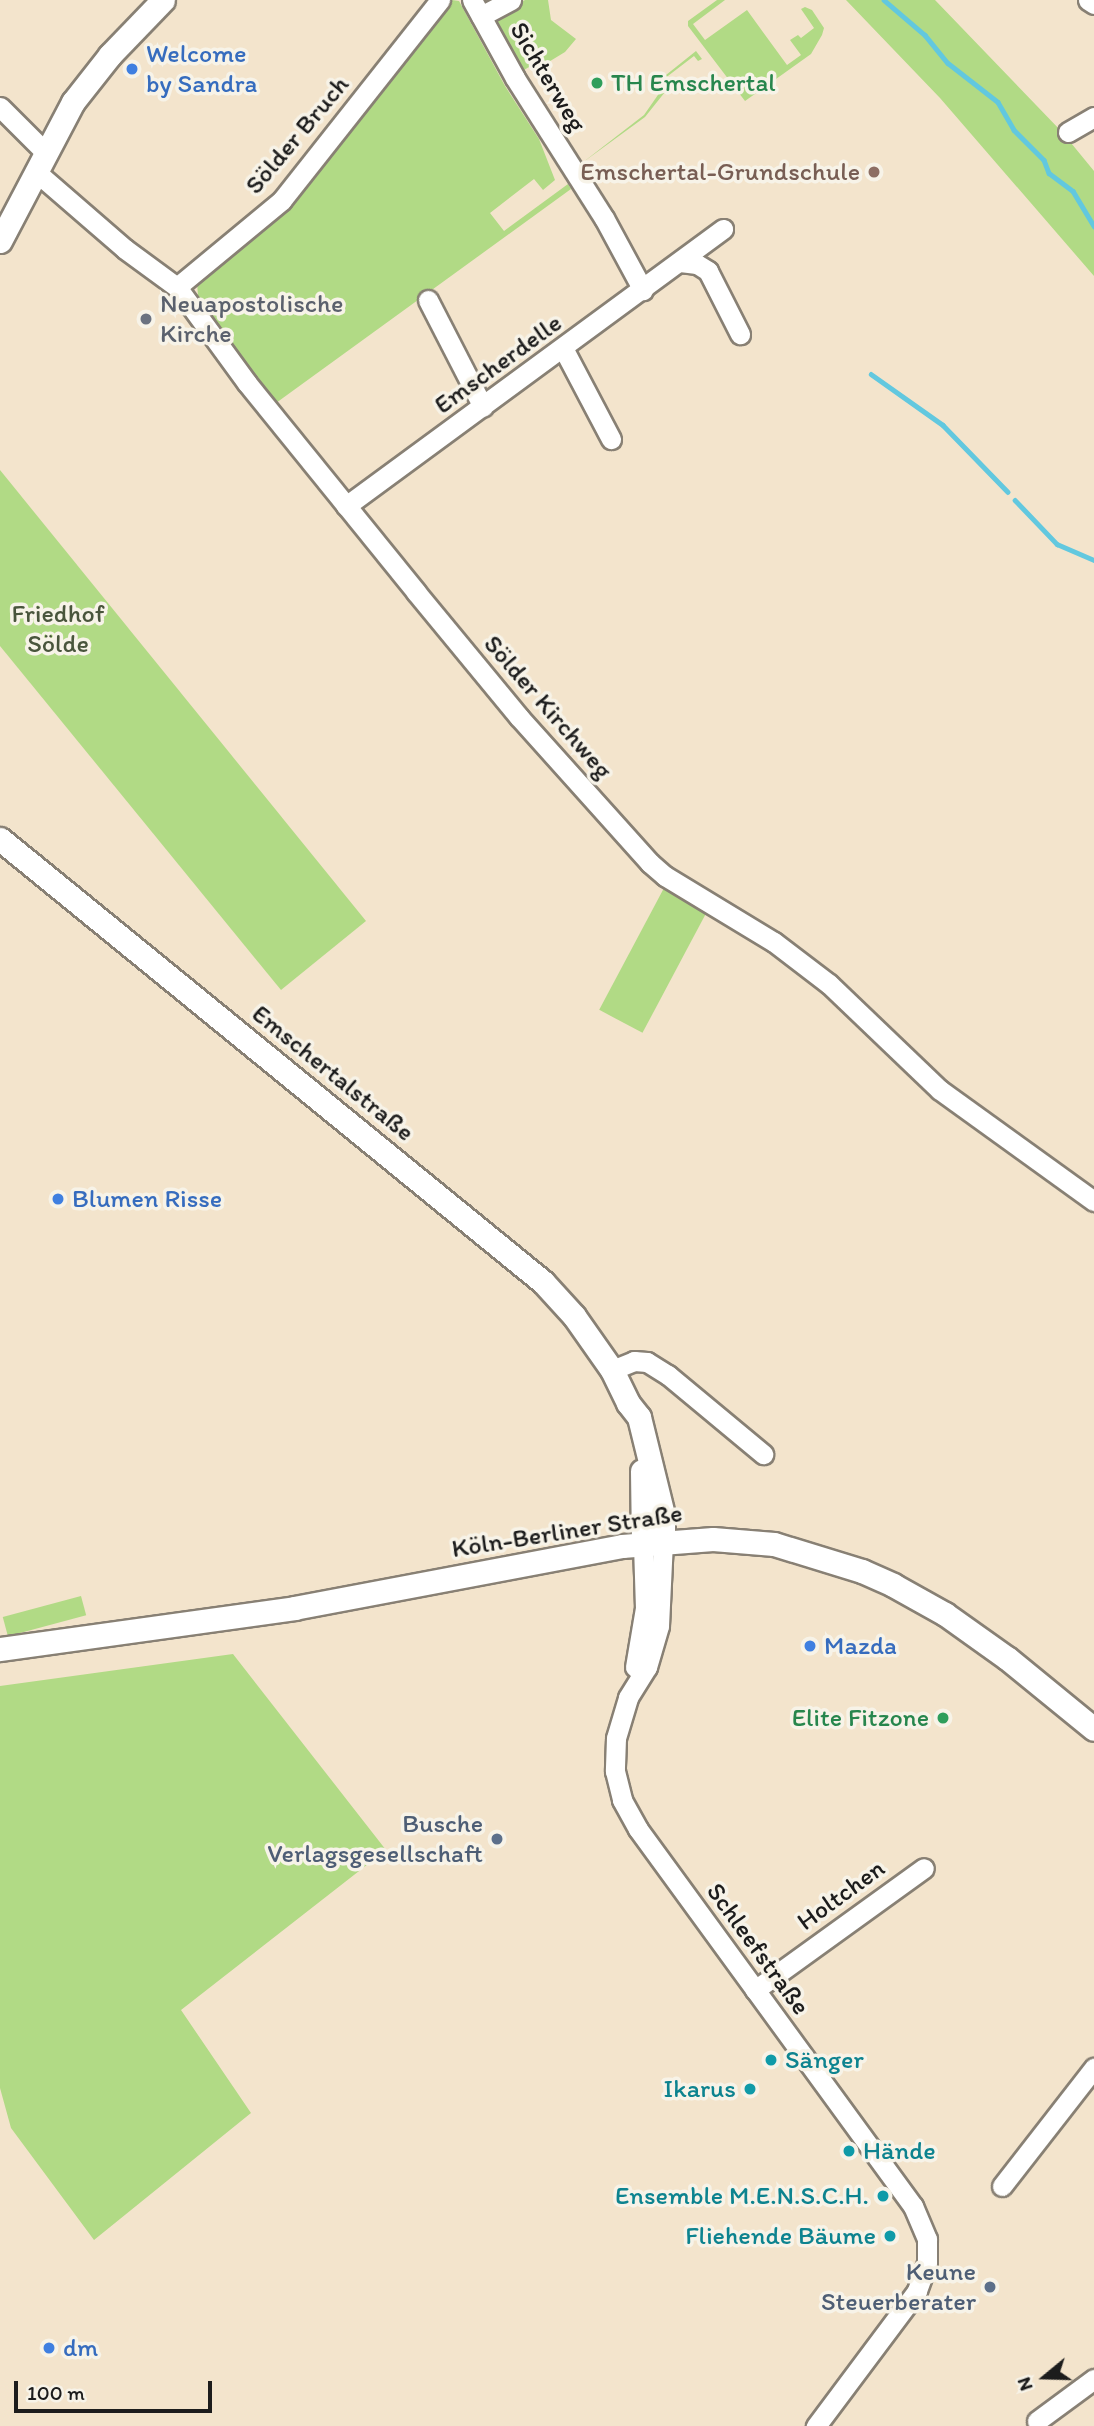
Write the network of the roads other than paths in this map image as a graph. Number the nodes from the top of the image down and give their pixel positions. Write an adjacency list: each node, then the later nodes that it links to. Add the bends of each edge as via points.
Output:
1 (163, 0): 10 (main road, via 89,79)
2 (440, 0): 14 (street, Sölder Bruch, via 282,200)
3 (511, 0): 6 (street)
4 (1088, 0): 5 (street)
5 (1094, 4)
6 (476, 8): 15 (street, Sichterweg)
7 (0, 107): 10 (street, Sölder Kirchweg)
8 (1094, 117): 9 (street)
9 (1068, 132)
10 (40, 161): 12 (main road); 14 (street, Sölder Kirchweg, via 125,249)
11 (723, 229): 13 (street, Emscherdelle)
12 (0, 241)
13 (680, 262): 15 (street, Emscherdelle); 17 (street, via 708,271)
14 (177, 287): 21 (street, Sölder Kirchweg)
15 (643, 290): 18 (street, Emscherdelle)
16 (428, 300): 19 (street)
17 (740, 334)
18 (564, 348): 19 (street, Emscherdelle); 20 (street)
19 (483, 407): 21 (street, Emscherdelle)
20 (611, 439)
21 (346, 506): 23 (street, Sölder Kirchweg, via 519,717 665,876 774,942 829,984 940,1090)
22 (0, 839): 24 (main road, Emschertalstraße, via 516,1257 574,1315)
23 (1094, 1201)
24 (612, 1370): 25 (street, via 634,1361 647,1362); 26 (main road, Emschertalstraße, via 645,1437 663,1515)
25 (763, 1454)
26 (653, 1542): 27 (main road, Köln-Berliner Straße, via 294,1608); 28 (main road, Köln-Berliner Straße, via 713,1539 774,1544 872,1576 945,1614); 30 (street, Schleefstraße, via 659,1626 647,1667 620,1720 615,1753 622,1800 638,1829)
27 (0, 1649)
28 (1094, 1729)
29 (925, 1868): 30 (street, Holtchen)
30 (755, 1990): 35 (street, Schleefstraße, via 913,2206 927,2239 927,2263 917,2291)
31 (1094, 2068): 32 (street)
32 (1002, 2186)
33 (1094, 2379): 34 (street)
34 (1037, 2421)
35 (816, 2426)

